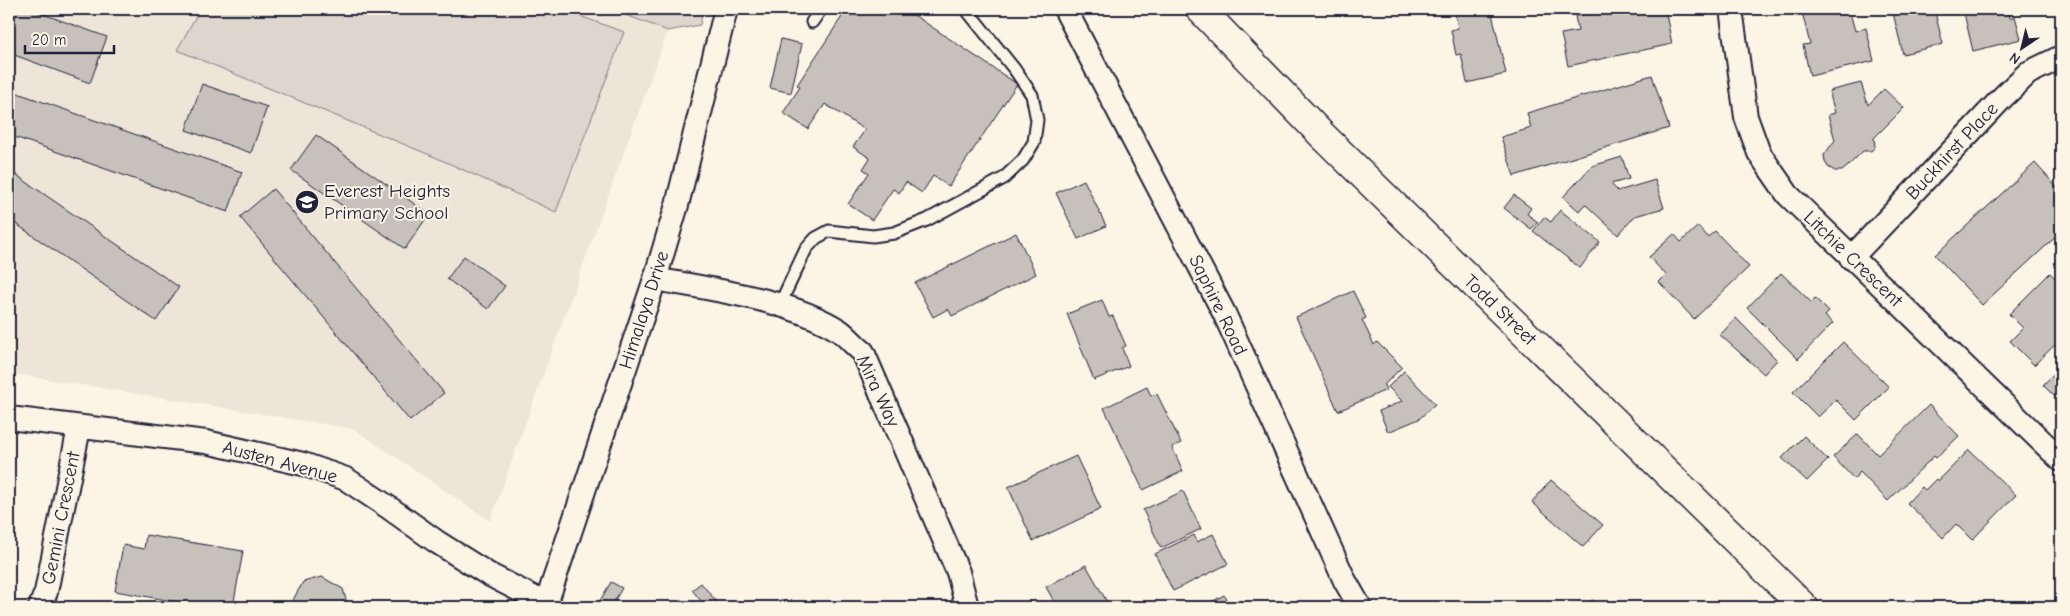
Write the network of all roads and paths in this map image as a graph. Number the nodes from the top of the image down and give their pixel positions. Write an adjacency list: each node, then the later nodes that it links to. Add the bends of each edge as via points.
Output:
1 (726, 9): 10 (street, Himalaya Drive)
2 (821, 9): 7 (lane)
3 (966, 9): 11 (lane, via 1032,95 1037,120 1034,142 1023,160 1004,178 926,220 894,233 873,236 830,231 816,238 806,248)
4 (1065, 9): 18 (street, Saphire Road, via 1224,313 1345,581)
5 (1200, 9): 19 (street, Todd Street, via 1329,142)
6 (1731, 9): 9 (street, Litchie Crescent, via 1746,117 1759,153 1788,195)
7 (812, 22)
8 (2061, 57): 9 (street, Buckhirst Place, via 2028,73 2009,91)
9 (1851, 258): 14 (street, Litchie Crescent)
10 (655, 279): 11 (street, Mira Way); 15 (street, Himalaya Drive)
11 (779, 306): 17 (street, Mira Way, via 808,314 841,332 863,352 958,572)
12 (9, 418): 13 (street, Austen Avenue)
13 (79, 428): 15 (street, Austen Avenue, via 206,442 303,464 346,479 437,542); 16 (street, Gemini Crescent, via 46,592)
14 (2061, 460)
15 (548, 606)
16 (40, 607)
17 (967, 607)
18 (1360, 607)
19 (1804, 607)

